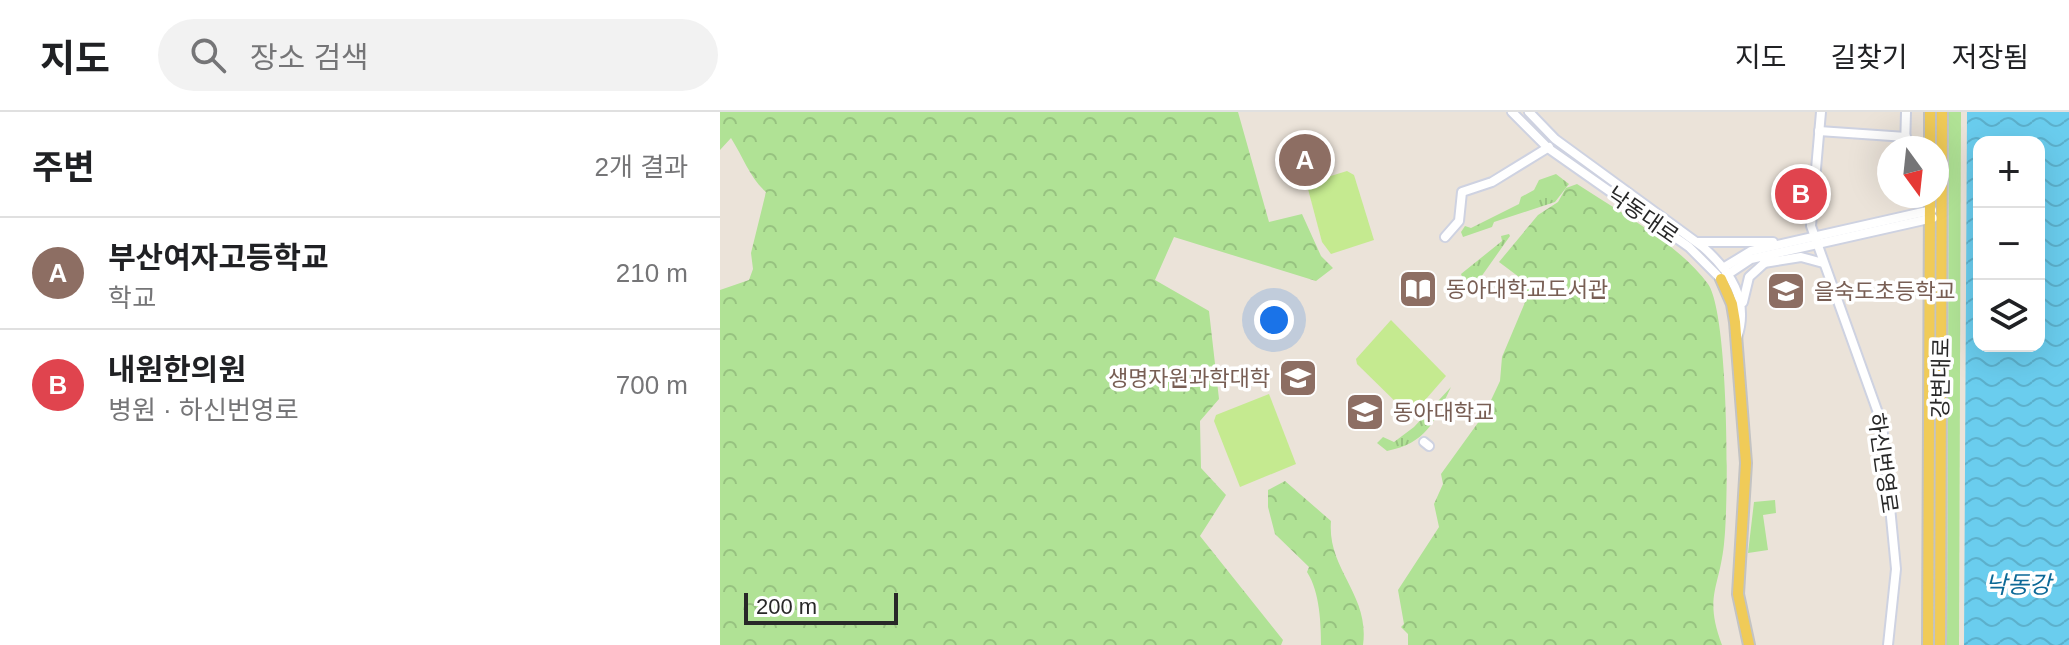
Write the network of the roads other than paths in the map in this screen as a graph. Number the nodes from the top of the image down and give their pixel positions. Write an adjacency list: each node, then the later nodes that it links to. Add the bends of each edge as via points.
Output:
1 (1512, 112): 12 (street, 낙동대로)
2 (1529, 112): 11 (street, 낙동대로)
3 (1821, 112): 7 (street, 하신번영로)
4 (1906, 112): 9 (street)
5 (1930, 112): 10 (main road)
6 (1942, 112): 14 (main road, 강변대로)
7 (1819, 131): 8 (street); 16 (street, 하신번영로)
8 (1892, 136)
9 (1906, 136)
10 (1930, 136)
11 (1555, 139): 12 (street); 17 (street, 낙동대로)
12 (1548, 148): 15 (street, via 1492,182 1462,192 1459,221); 21 (street, 낙동대로)
13 (1934, 208): 14 (main road, 강변대로)
14 (1936, 214): 16 (street); 26 (main road, 강변대로); 27 (main road, 강변대로)
15 (1445, 237)
16 (1813, 239): 18 (street); 19 (street, 하신번영로)
17 (1697, 242): 18 (street); 21 (street, 낙동대로)
18 (1785, 246): 20 (street); 21 (street, via 1751,251)
19 (1823, 263): 20 (street, via 1801,257); 25 (street, 하신번영로, via 1882,424 1896,569)
20 (1760, 265): 22 (street, via 1749,277)
21 (1723, 273): 22 (street, 낙동대로, via 1738,293); 23 (main road, 낙동대로)
22 (1741, 311): 23 (street, 낙동대로)
23 (1736, 343): 24 (main road, 낙동대로, via 1746,463 1738,594)
24 (1749, 645)
25 (1888, 645)
26 (1928, 645)
27 (1940, 645)

